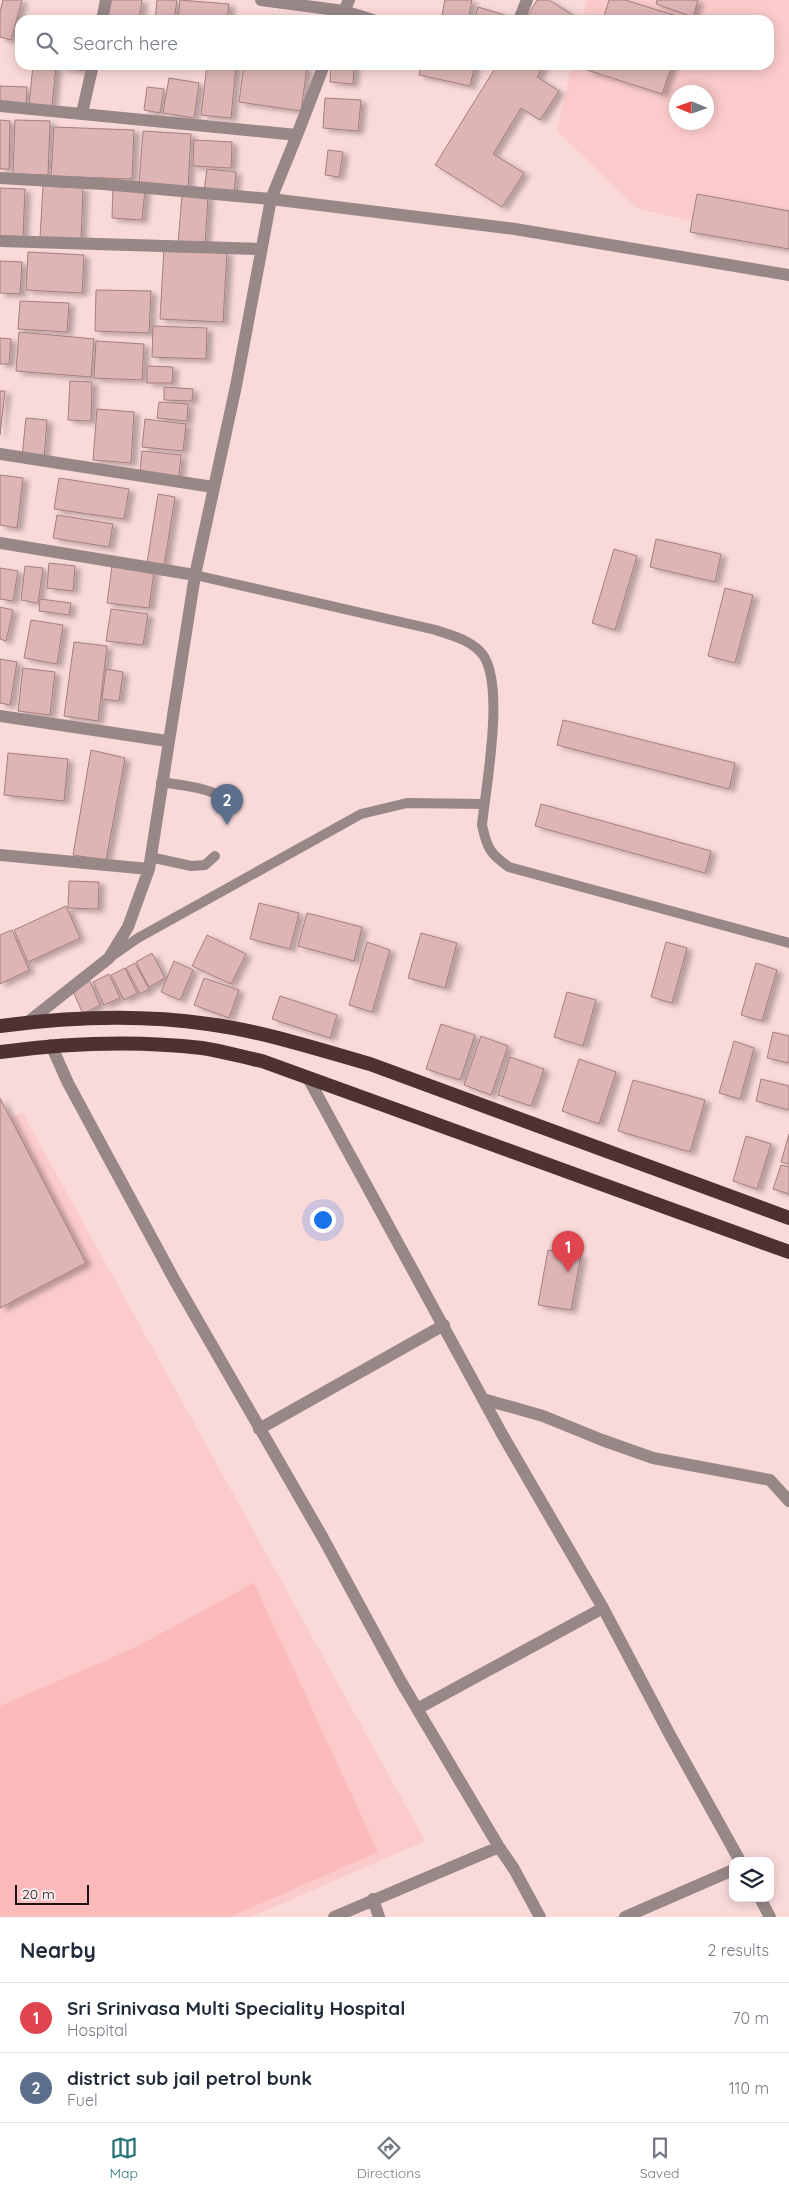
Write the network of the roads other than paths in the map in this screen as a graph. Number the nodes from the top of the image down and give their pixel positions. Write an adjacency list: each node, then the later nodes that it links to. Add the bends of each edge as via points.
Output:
1 (106, 0): 5 (street)
2 (261, 0): 4 (street)
3 (527, 0): 7 (street)
4 (345, 10): 6 (street)
5 (103, 15)
6 (359, 15)
7 (521, 15)
8 (92, 70): 11 (street)
9 (322, 70): 12 (street)
10 (0, 106): 11 (street)
11 (82, 113): 12 (street)
12 (297, 135): 14 (street)
13 (0, 178): 14 (street)
14 (271, 199): 16 (street); 17 (street, via 515,229)
15 (0, 241): 16 (street)
16 (260, 249): 19 (street, via 236,386)
17 (789, 275)
18 (0, 454): 19 (street)
19 (213, 487): 21 (street)
20 (0, 543): 21 (street)
21 (195, 575): 23 (street); 26 (lane, via 436,630 467,642 483,655 494,700)
22 (0, 716): 23 (street)
23 (167, 741): 24 (street)
24 (162, 782): 25 (lane, via 214,792 224,797); 29 (street)
25 (228, 804)
26 (484, 804): 30 (lane, via 482,825 486,845 509,867); 31 (lane, via 407,803 361,814 138,938)
27 (0, 855): 29 (street)
28 (215, 856): 29 (lane, via 205,866)
29 (150, 863): 31 (street, via 128,927)
30 (789, 944)
31 (109, 958): 32 (street)
32 (28, 1022): 33 (highway); 37 (highway, via 133,1018 190,1022 304,1045 370,1064)
33 (0, 1026)
34 (52, 1045): 35 (highway); 36 (highway, via 140,1042 203,1049 262,1061); 41 (street, via 68,1083)
35 (0, 1052)
36 (308, 1078): 38 (highway); 39 (street)
37 (789, 1218)
38 (789, 1252)
39 (444, 1325): 40 (street); 41 (street)
40 (483, 1399): 42 (street, via 542,1416 653,1458 770,1480); 43 (street)
41 (259, 1429): 44 (street)
42 (789, 1501)
43 (603, 1608): 44 (street); 46 (street)
44 (417, 1709): 45 (street)
45 (499, 1847): 48 (street); 52 (street)
46 (738, 1857)
47 (729, 1872): 53 (street)
48 (373, 1899): 50 (street); 51 (street)
49 (762, 1902): 54 (street)
50 (334, 1917)
51 (380, 1917)
52 (540, 1917)
53 (626, 1917)
54 (770, 1917)

